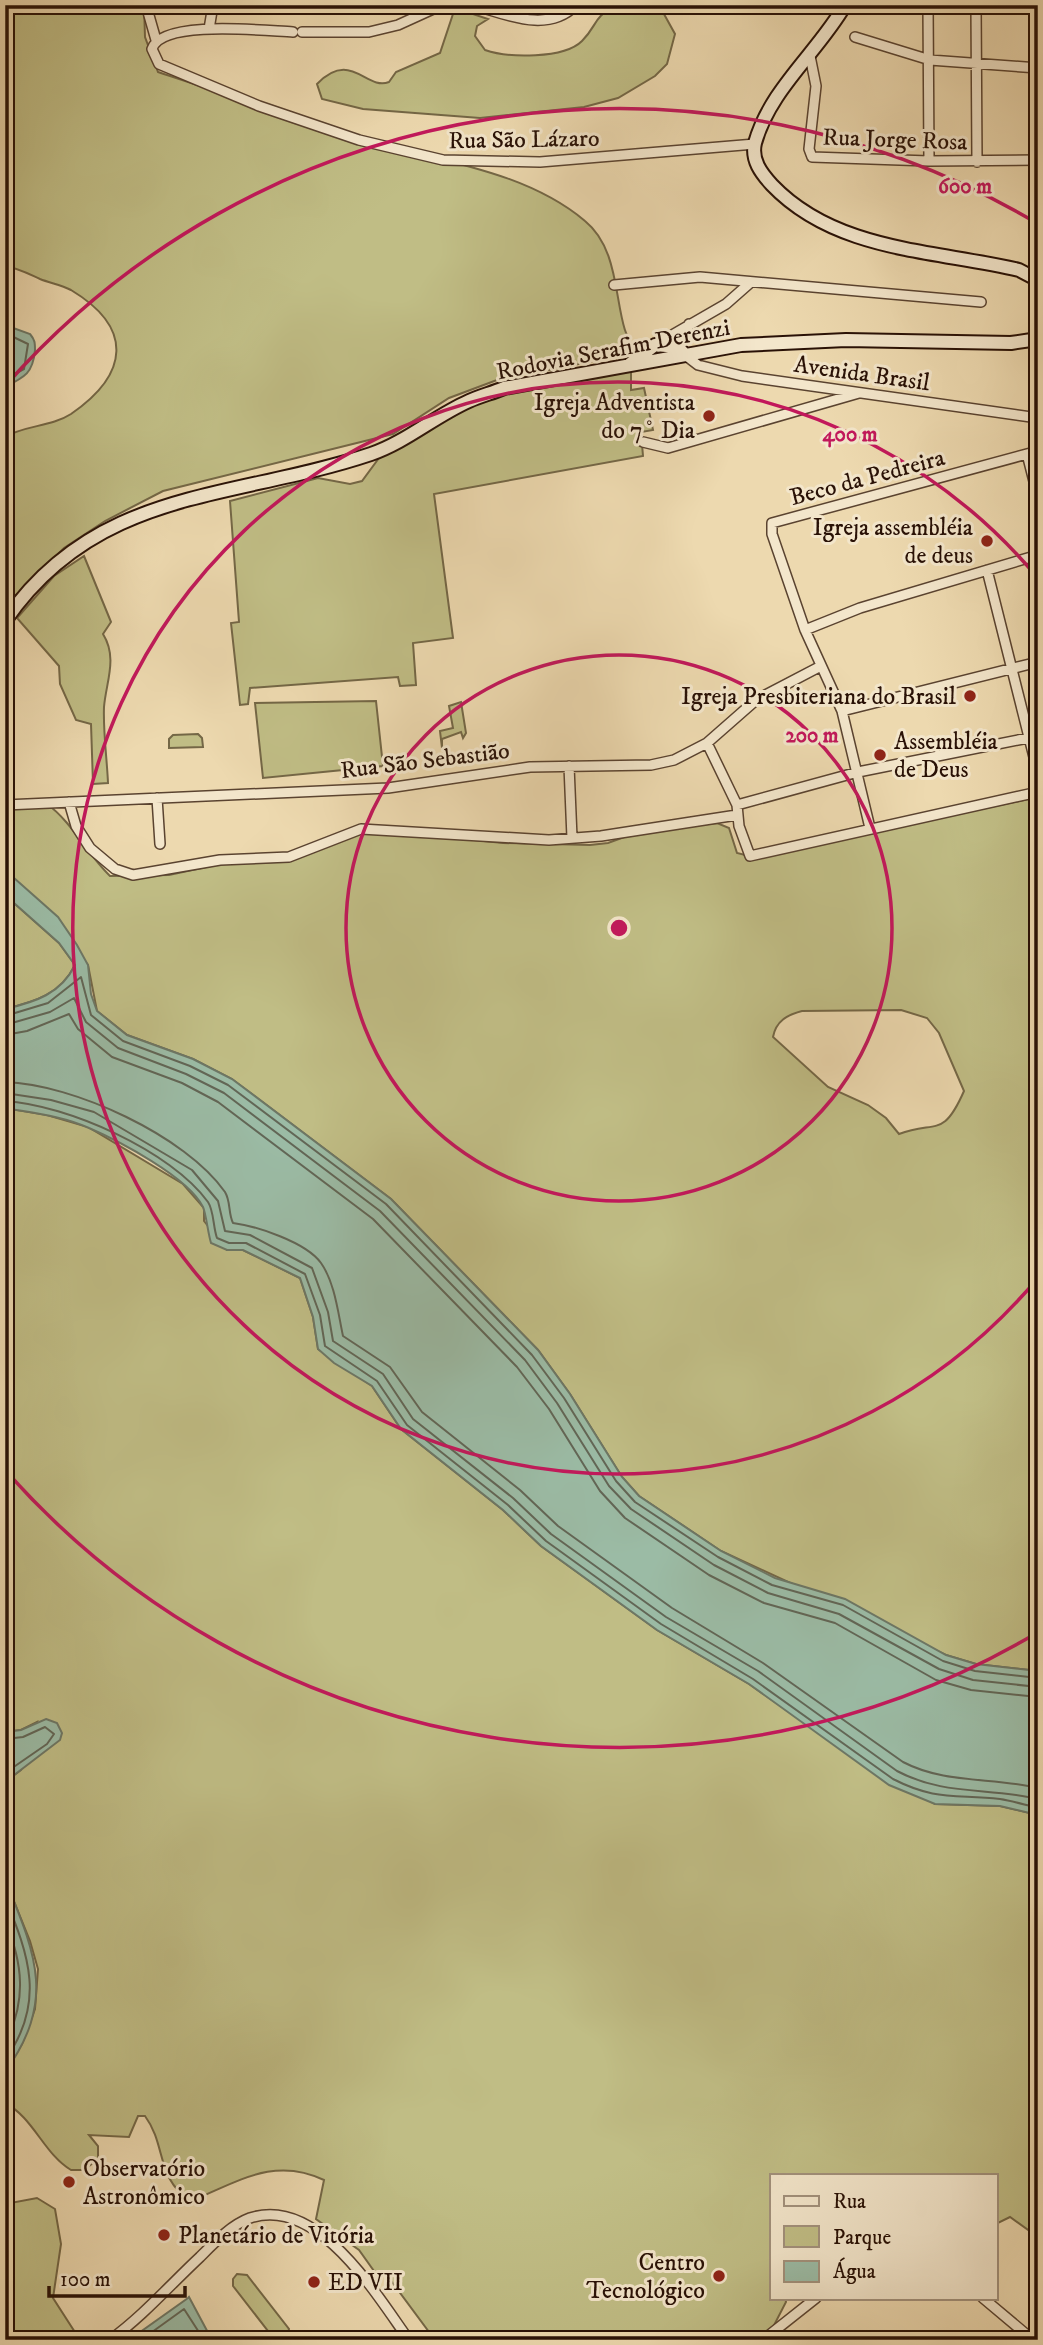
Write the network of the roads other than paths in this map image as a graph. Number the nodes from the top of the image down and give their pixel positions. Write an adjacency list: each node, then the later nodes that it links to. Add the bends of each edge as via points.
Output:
1 (146, 5): 13 (street)
2 (213, 5): 11 (street)
3 (442, 5): 11 (street, via 369,32)
4 (473, 5): 5 (street, via 524,21 561,15)
5 (576, 5)
6 (845, 5): 14 (main road)
7 (928, 5): 15 (street)
8 (976, 5): 16 (street)
9 (1034, 5): 10 (street)
10 (1038, 12)
11 (209, 29): 13 (street, via 181,31)
12 (855, 37): 15 (street)
13 (154, 44): 18 (street, Rua São Lázaro, via 156,62 166,68 259,106 359,140 443,160 534,162)
14 (810, 56): 18 (main road, via 777,96); 20 (street, Rua Jorge Rosa, via 816,86 812,157)
15 (930, 60): 16 (street); 20 (street)
16 (978, 66): 17 (street); 21 (street)
17 (1038, 68)
18 (755, 144): 22 (main road, via 759,171 782,195 839,231 886,245 1019,270)
19 (1038, 160): 21 (street, Rua Jorge Rosa)
20 (929, 161): 21 (street, Rua Jorge Rosa)
21 (977, 162)
22 (1037, 278)
23 (751, 282): 24 (street, via 700,277); 25 (street); 26 (street, via 726,304)
24 (614, 285)
25 (981, 302)
26 (690, 323): 28 (street); 29 (street)
27 (1038, 340): 29 (main road, Rodovia Serafim Derenzi, via 786,341)
28 (655, 345): 29 (main road); 30 (main road)
29 (682, 351): 30 (main road, Rodovia Serafim Derenzi); 31 (street, Avenida Brasil, via 698,365 742,376)
30 (627, 366): 39 (main road, Rodovia Serafim Derenzi, via 504,388 468,401 373,453 112,524 76,547)
31 (865, 391): 32 (street, Avenida Brasil); 33 (street, via 668,449)
32 (1038, 418)
33 (643, 442)
34 (1038, 451): 35 (street, Beco da Pedreira)
35 (1027, 454): 36 (street); 40 (street, Beco da Pedreira, via 772,523)
36 (1038, 497)
37 (1038, 555): 38 (street)
38 (987, 570): 40 (street, via 860,608); 43 (street)
39 (5, 621)
40 (805, 630): 42 (street, Beco da Pedreira)
41 (1038, 662): 43 (street)
42 (821, 666): 44 (street, Beco da Pedreira); 46 (street, Rua São Sebastião, via 756,700)
43 (1014, 668): 44 (street); 45 (street)
44 (842, 711): 48 (street, Beco da Pedreira)
45 (1034, 737): 48 (street); 49 (street)
46 (708, 743): 47 (street, Rua São Sebastião, via 674,760 651,765); 54 (street)
47 (569, 766): 51 (street, Rua São Sebastião, via 530,767 388,788); 56 (street)
48 (858, 772): 54 (street); 55 (street, Beco da Pedreira)
49 (1038, 773)
50 (1038, 792): 55 (street)
51 (157, 798): 52 (street, Rua São Sebastião); 57 (street)
52 (69, 802): 53 (street, Rua São Sebastião); 56 (street, via 76,826 90,848 115,869 133,875 220,860 289,857 361,829)
53 (5, 804)
54 (737, 810): 55 (street, via 746,853 751,856); 56 (street)
55 (870, 828)
56 (572, 838)
57 (160, 844)
58 (813, 2300): 62 (street)
59 (984, 2300): 63 (street)
60 (110, 2340): 61 (street, via 231,2229 250,2218 266,2216 303,2225 338,2247)
61 (410, 2340)
62 (763, 2340)
63 (1033, 2340)

